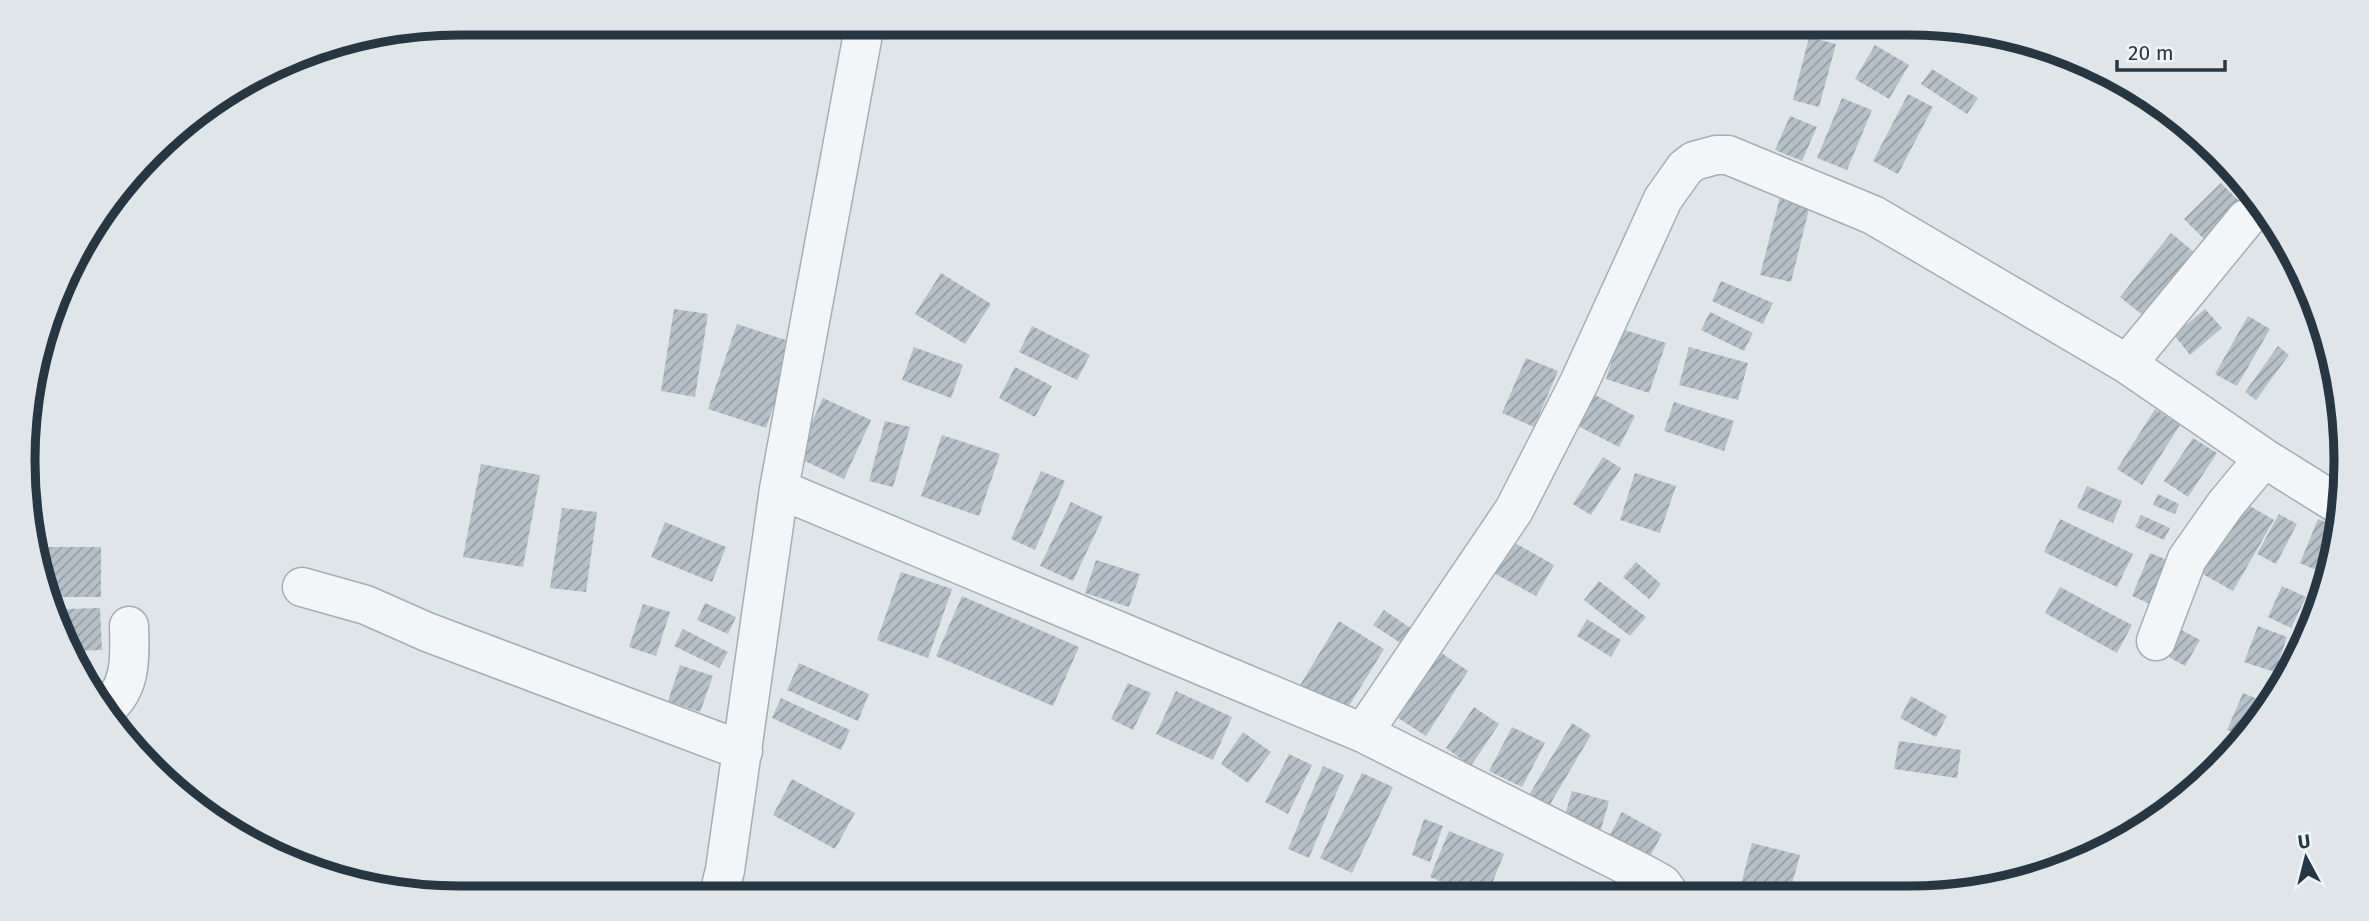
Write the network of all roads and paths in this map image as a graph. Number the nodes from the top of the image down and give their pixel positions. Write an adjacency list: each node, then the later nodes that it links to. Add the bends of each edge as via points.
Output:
1 (863, 35): 5 (street)
2 (2246, 219): 3 (street)
3 (2127, 364): 4 (street); 11 (street, via 1873,215 1728,155 1694,161 1663,199 1579,383 1514,510)
4 (2264, 458): 6 (street); 9 (street, via 2187,559)
5 (779, 489): 11 (street); 12 (street)
6 (2332, 500)
7 (302, 587): 12 (street, via 366,605)
8 (129, 626): 10 (street, via 131,664 121,694)
9 (2156, 641)
10 (111, 703)
11 (1363, 733): 14 (street)
12 (743, 751): 13 (street)
13 (721, 886)
14 (1663, 886)

